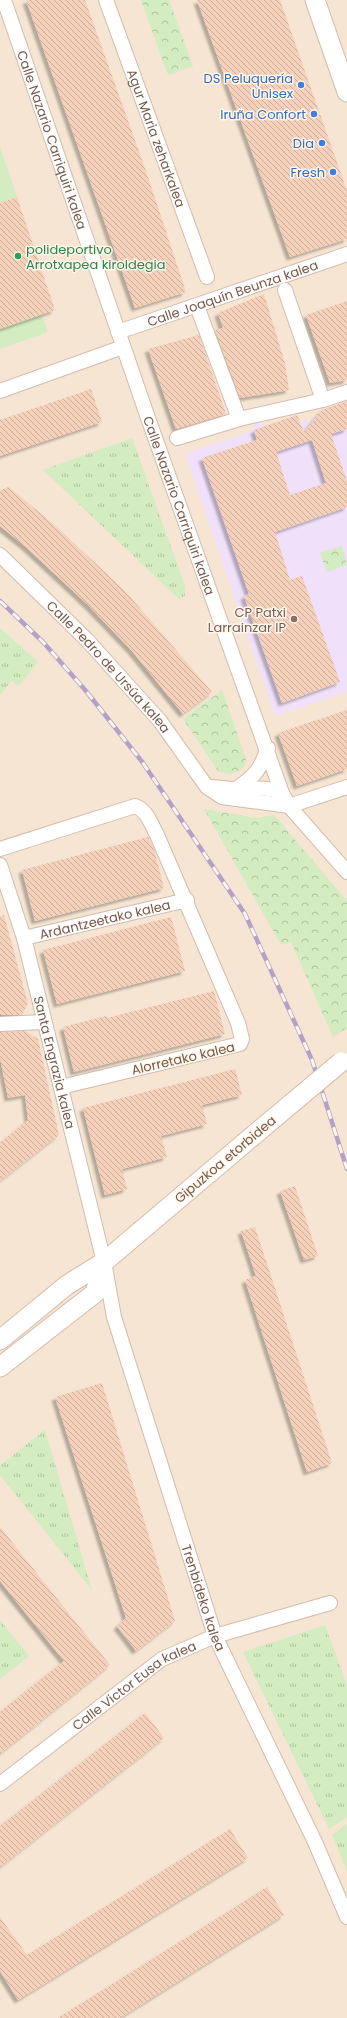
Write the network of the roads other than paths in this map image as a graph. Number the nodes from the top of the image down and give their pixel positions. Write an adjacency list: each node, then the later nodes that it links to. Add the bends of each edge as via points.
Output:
1 (4, 0): 9 (street, Calle Nazario Carriquiri kalea)
2 (106, 0): 6 (street, Agur Maria zeharkalea)
3 (315, 0): 4 (main road)
4 (347, 92)
5 (347, 254): 8 (street, Calle Joaquín Beunza kalea)
6 (207, 277)
7 (285, 290): 13 (street)
8 (197, 306): 9 (street, Calle Joaquín Beunza kalea); 14 (street)
9 (118, 332): 10 (street, Calle Nazario Carriquiri kalea)
10 (123, 347): 11 (street); 17 (street, Calle Nazario Carriquiri kalea)
11 (0, 391)
12 (347, 392): 13 (street)
13 (323, 400): 14 (street)
14 (239, 419): 15 (street)
15 (176, 438)
16 (0, 555): 18 (street, Calle Pedro de Ursúa kalea, via 88,640 160,721)
17 (268, 748): 20 (street, via 254,777); 21 (street, Calle Nazario Carriquiri kalea)
18 (208, 787): 20 (street); 22 (street, Calle Pedro de Ursúa kalea, via 222,797)
19 (347, 787): 22 (street)
20 (236, 789): 21 (street, via 261,788)
21 (282, 793): 22 (street, Calle Nazario Carriquiri kalea)
22 (289, 806): 25 (street, Calle Nazario Carriquiri kalea)
23 (0, 848): 26 (street, Ardantzeetako kalea, via 135,806 140,807 146,814)
24 (0, 865): 27 (street, Santa Engrazia kalea)
25 (347, 872)
26 (186, 900): 27 (street, Ardantzeetako kalea); 28 (street, Ardantzeetako kalea)
27 (24, 938): 29 (street, Santa Engrazia kalea)
28 (211, 961): 32 (street, Alorretako kalea, via 238,1022 242,1039 240,1044)
29 (44, 1022): 30 (street); 32 (street, Santa Engrazia kalea)
30 (0, 1024)
31 (344, 1060): 33 (main road, Gipuzkoa etorbidea, bridge)
32 (61, 1087): 33 (street, Santa Engrazia kalea)
33 (104, 1262): 34 (main road, Gipuzkoa etorbidea, via 67,1285); 35 (main road, via 95,1293); 37 (street, Trenbideko kalea, via 114,1317)
34 (0, 1340)
35 (0, 1367)
36 (330, 1603): 37 (street, Calle Victor Eusa kalea)
37 (215, 1636): 38 (street, Calle Victor Eusa kalea, via 162,1660); 39 (street, Trenbideko kalea, via 315,1842)
38 (0, 1784)
39 (347, 1917)

